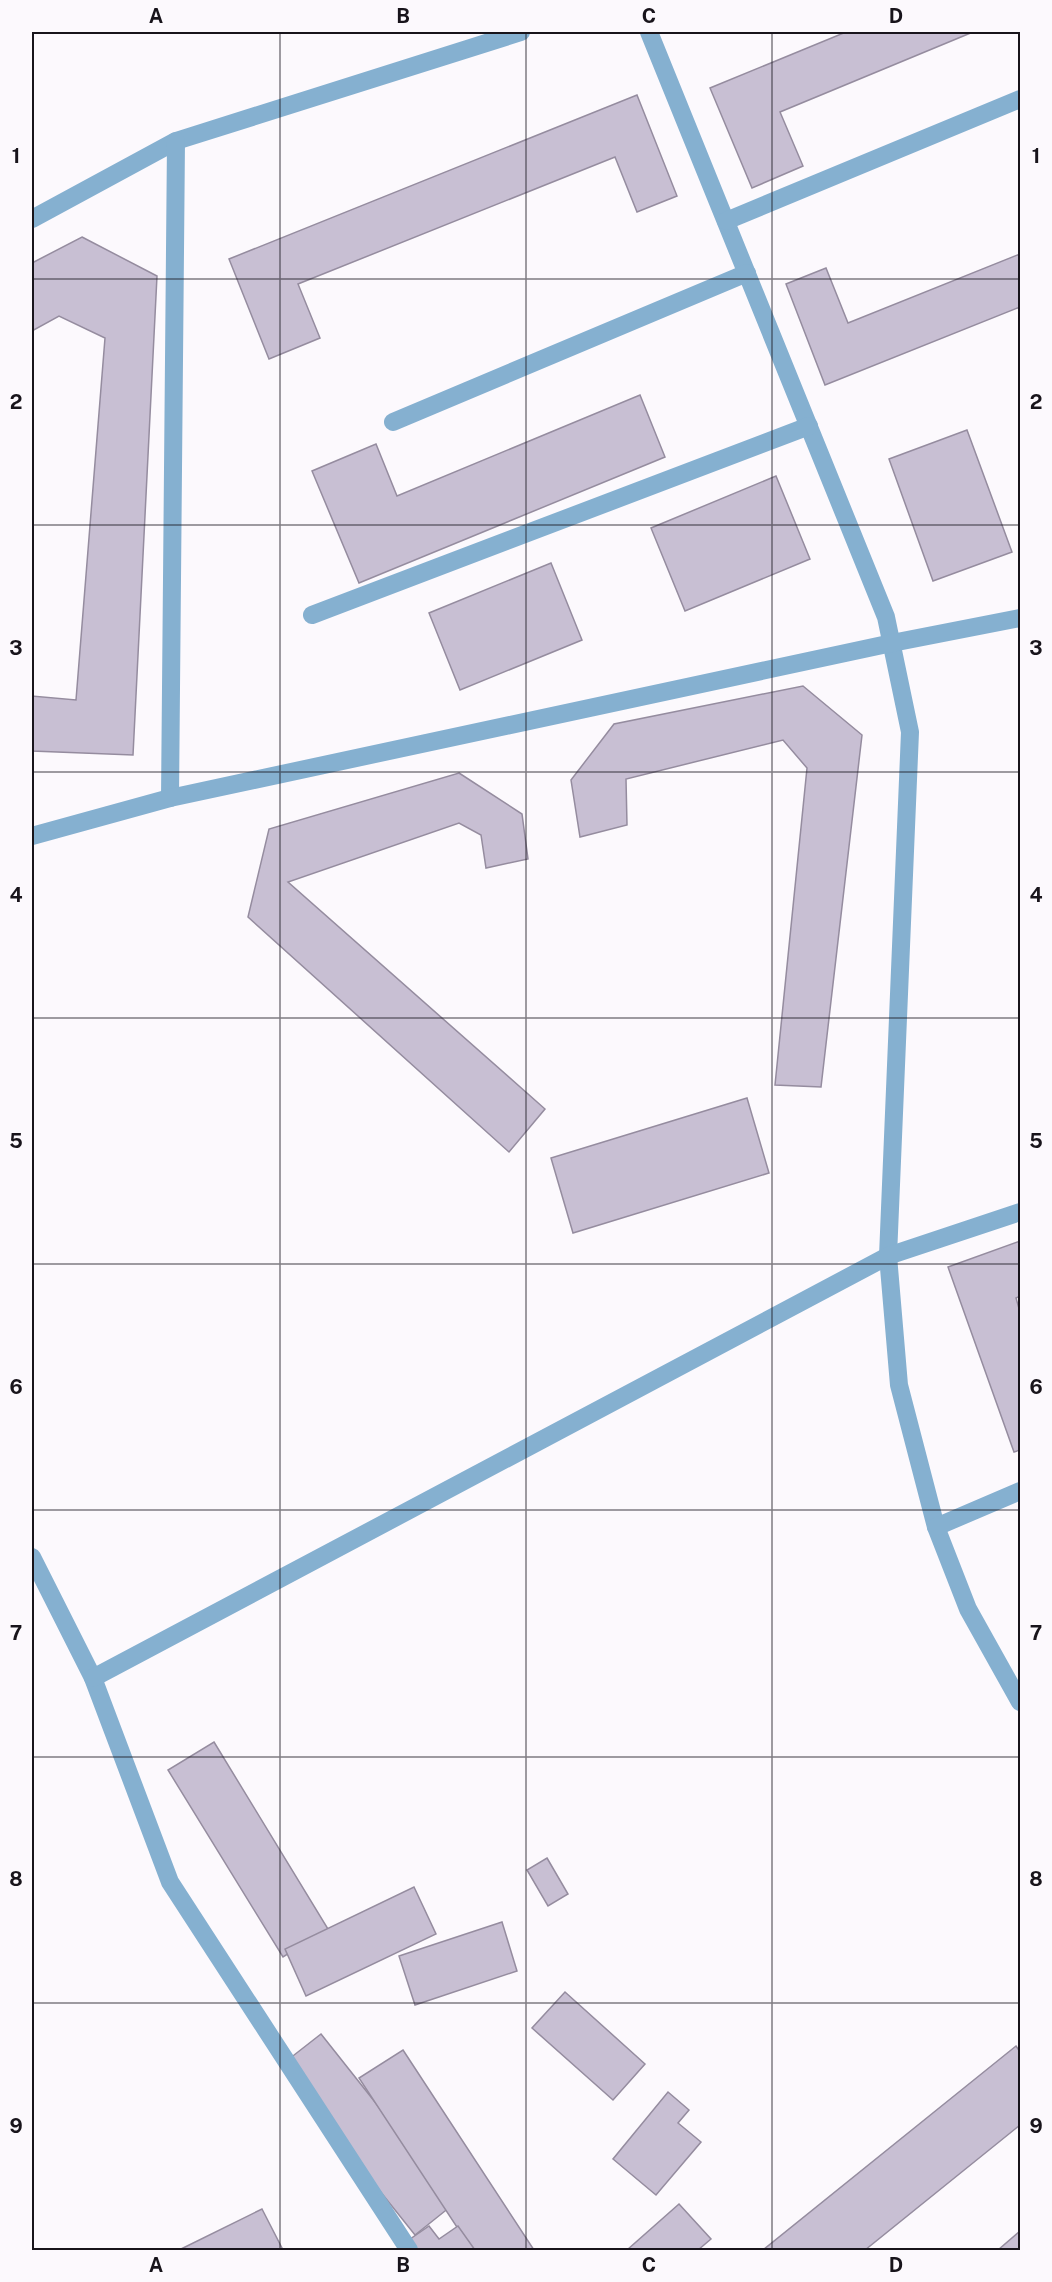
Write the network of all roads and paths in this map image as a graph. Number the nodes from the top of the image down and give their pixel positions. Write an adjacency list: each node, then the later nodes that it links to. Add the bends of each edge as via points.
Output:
1 (521, 32): 4 (street)
2 (649, 32): 6 (street)
3 (1020, 99): 6 (street)
4 (176, 141): 5 (street); 13 (street)
5 (32, 219)
6 (726, 221): 7 (street)
7 (747, 273): 8 (street); 9 (street)
8 (393, 422)
9 (809, 426): 10 (street); 12 (street, via 886,617)
10 (312, 615)
11 (1020, 618): 12 (street)
12 (892, 643): 13 (street); 16 (street, via 910,732)
13 (170, 798): 14 (street)
14 (32, 836)
15 (1020, 1212): 16 (street)
16 (888, 1257): 18 (street, via 899,1385); 20 (street)
17 (1020, 1491): 18 (street)
18 (936, 1527): 21 (street, via 968,1609)
19 (32, 1557): 20 (street)
20 (93, 1678): 22 (street, via 170,1882)
21 (1020, 1702)
22 (409, 2250)

